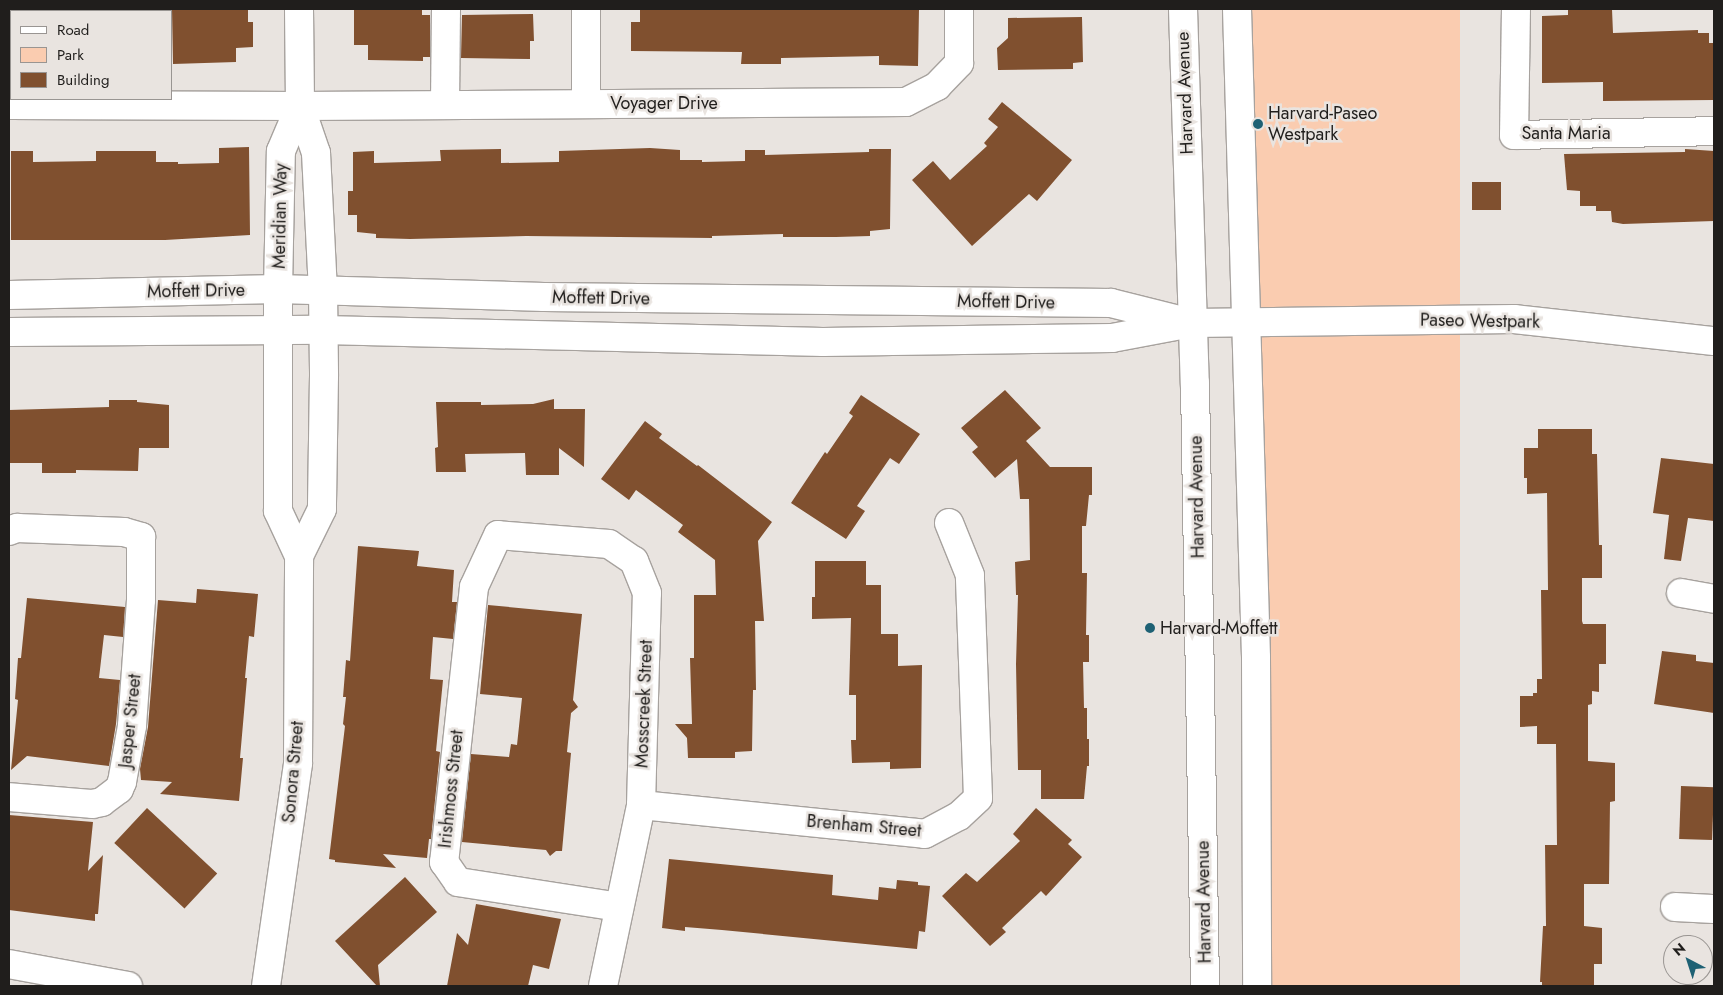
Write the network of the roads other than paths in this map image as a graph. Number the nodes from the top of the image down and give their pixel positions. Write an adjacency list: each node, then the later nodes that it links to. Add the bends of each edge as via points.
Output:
1 (299, 9): 11 (street, Meridian Way)
2 (446, 9): 9 (street)
3 (586, 9): 10 (street)
4 (959, 9): 10 (street, Voyager Drive, via 959,63 937,86 906,102)
5 (1183, 9): 17 (street, Harvard Avenue)
6 (1237, 9): 16 (street)
7 (1516, 9): 12 (street, Santa Maria, via 1514,135)
8 (17, 103): 11 (street, Voyager Drive)
9 (446, 104): 10 (street, Voyager Drive); 11 (street, Voyager Drive)
10 (586, 104)
11 (300, 106): 13 (street, Meridian Way, via 282,151); 14 (street, Meridian Way, via 316,154)
12 (1714, 131)
13 (278, 289): 14 (street, Moffett Drive); 15 (street, Moffett Drive); 18 (street, Meridian Way)
14 (323, 290): 17 (street, Moffett Drive, via 544,297 1111,303); 19 (street, Meridian Way)
15 (9, 295)
16 (1245, 322): 17 (street, Moffett Drive); 21 (street, Paseo Westpark, via 1514,319); 38 (street, via 1256,658)
17 (1192, 323): 19 (street, Moffett Drive, via 1112,338 823,342); 37 (street, Harvard Avenue)
18 (279, 330): 19 (street, Moffett Drive); 20 (street, Moffett Drive); 25 (street, Sonora Street, via 278,511)
19 (323, 330): 25 (street, Sonora Street, via 322,509)
20 (9, 332)
21 (1714, 341)
22 (949, 522): 29 (street, Brenham Street, via 970,575 978,798 959,816 925,834)
23 (9, 532): 28 (street, Jasper Street, via 17,528 124,532 141,537 132,726 119,789 102,802 92,804)
24 (498, 535): 29 (street, Mosscreek Street, via 609,544 634,561 647,592); 30 (street, Irishmoss Street, via 474,586 444,862 458,882)
25 (299, 556): 35 (street, Sonora Street, via 298,763)
26 (1681, 594): 27 (street)
27 (1714, 599)
28 (9, 797)
29 (641, 805): 30 (street, Mosscreek Street)
30 (620, 907): 36 (street, Mosscreek Street)
31 (1674, 907): 32 (street)
32 (1714, 909)
33 (9, 964): 34 (street)
34 (128, 986)
35 (266, 986)
36 (603, 986)
37 (1205, 986)
38 (1257, 986)

